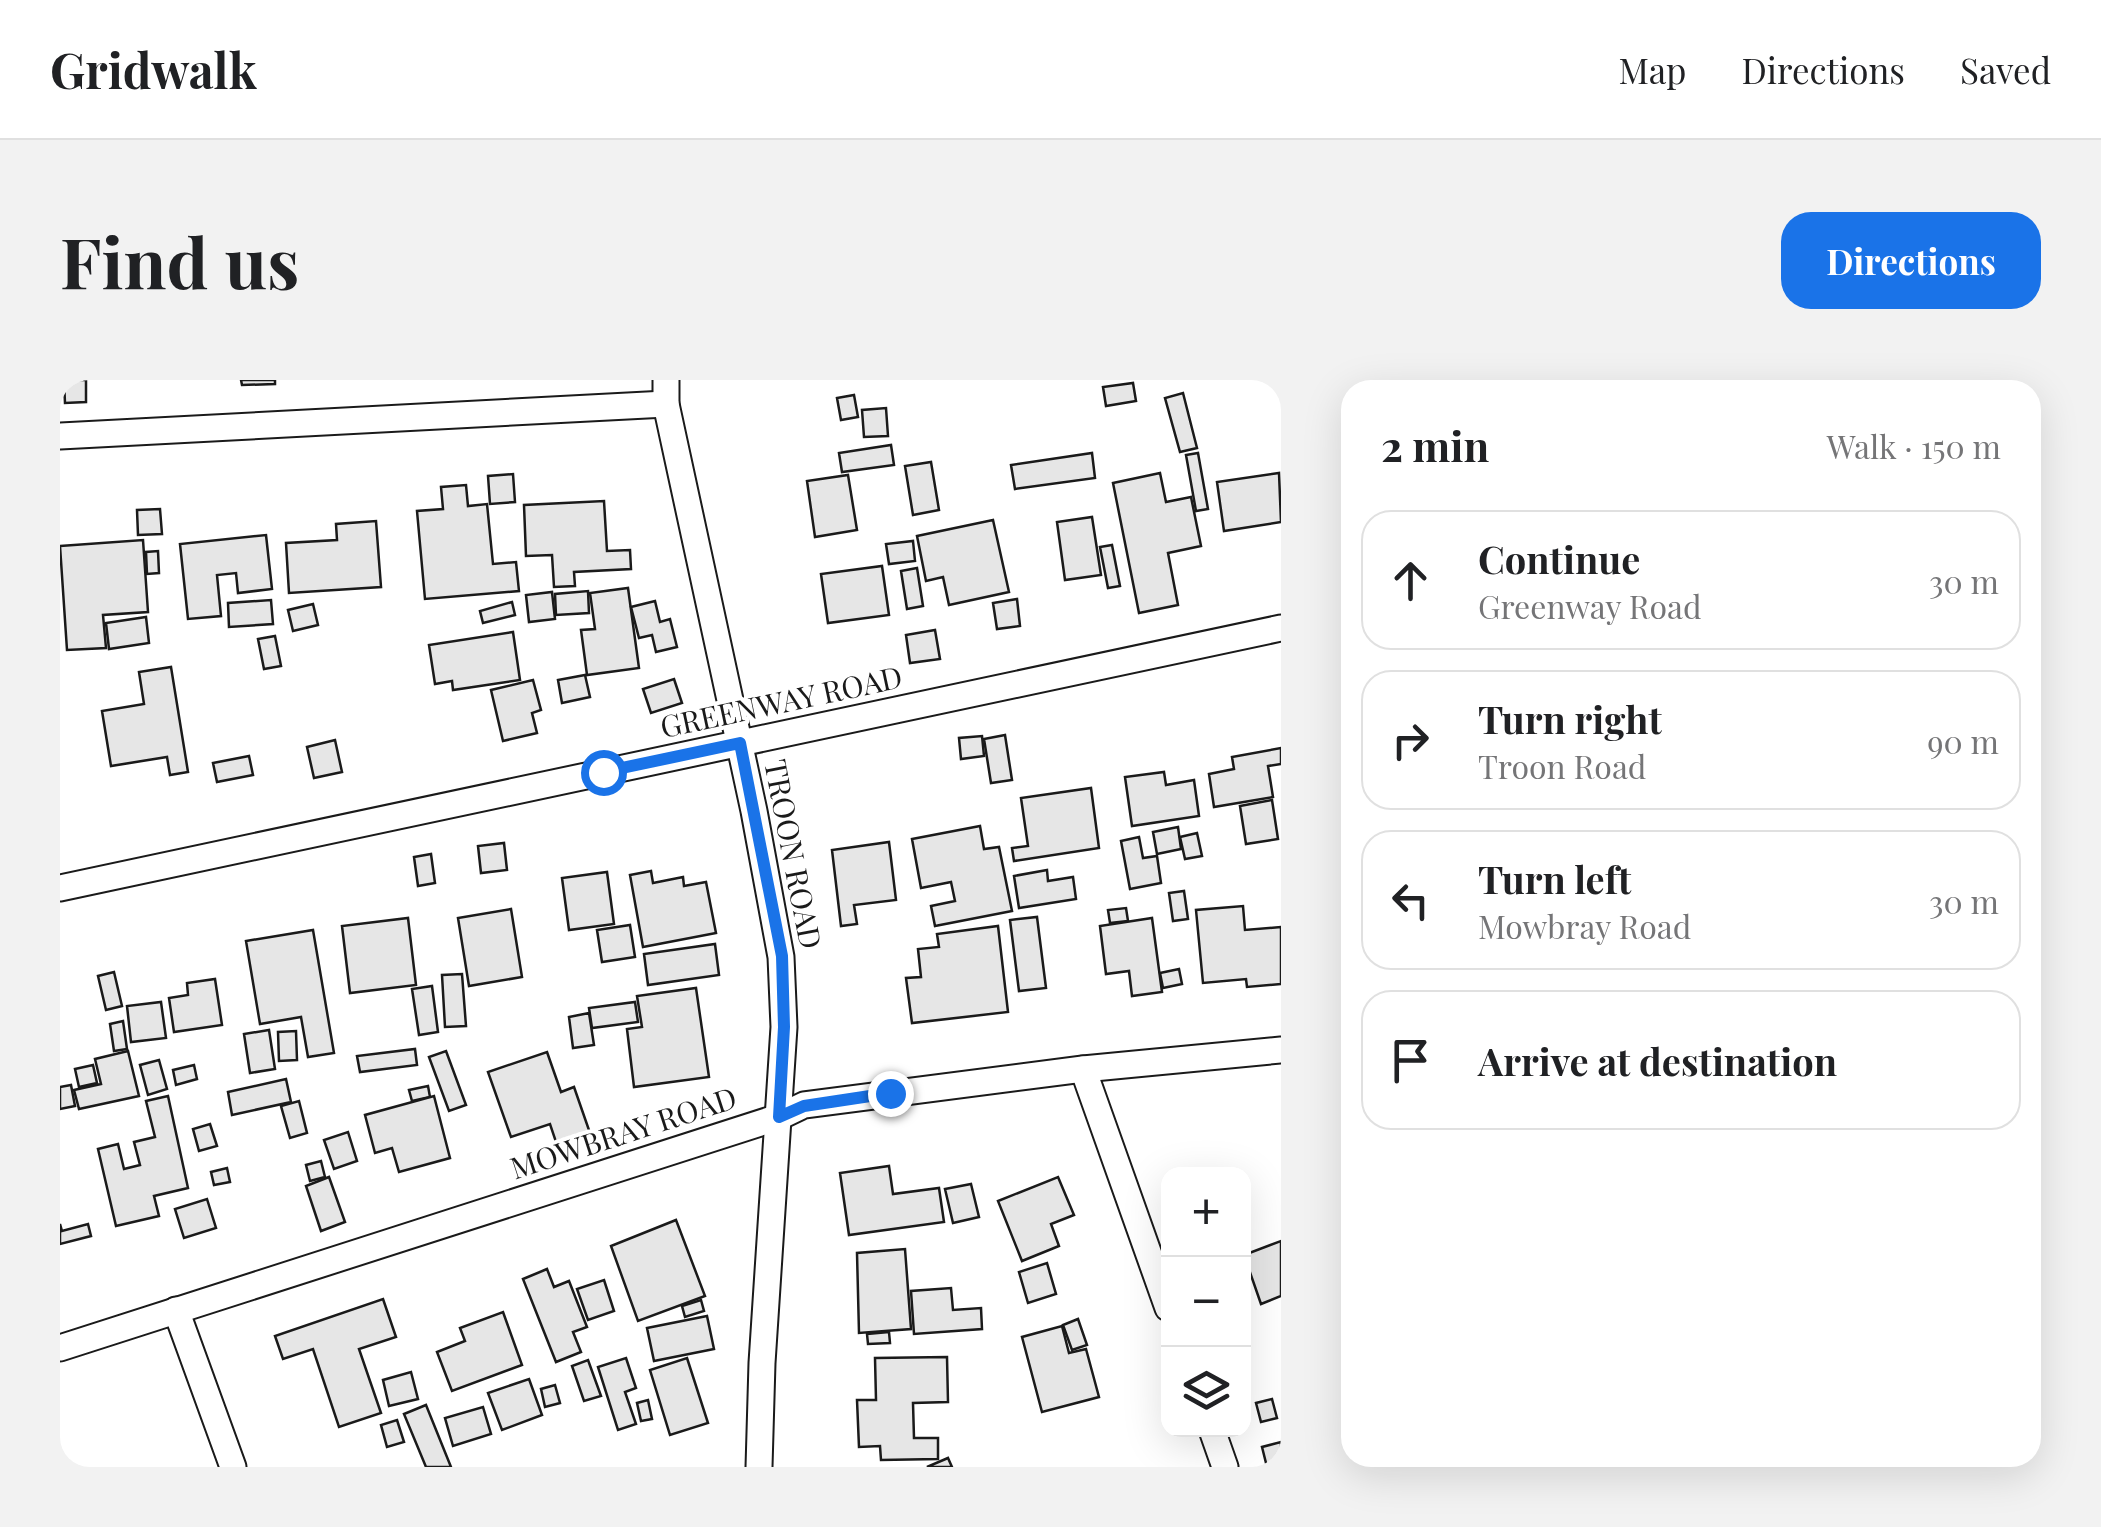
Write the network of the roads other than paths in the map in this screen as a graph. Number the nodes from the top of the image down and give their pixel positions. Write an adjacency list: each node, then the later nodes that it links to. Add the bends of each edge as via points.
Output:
1 (666, 392): 2 (street); 4 (street, TROON ROAD)
2 (60, 436)
3 (1281, 628): 4 (street, GREENWAY ROAD)
4 (740, 743): 5 (street, GREENWAY ROAD); 8 (street, TROON ROAD, via 782,956)
5 (60, 888)
6 (1281, 1050): 7 (street, MOWBRAY ROAD)
7 (1083, 1069): 8 (street, MOWBRAY ROAD, via 831,1100); 9 (street)
8 (779, 1117): 10 (street, MOWBRAY ROAD); 14 (street, TROON ROAD)
9 (1161, 1288)
10 (176, 1310): 11 (street, MOWBRAY ROAD); 13 (street)
11 (60, 1348)
12 (1215, 1437): 15 (street)
13 (233, 1467)
14 (759, 1467)
15 (1226, 1467)

